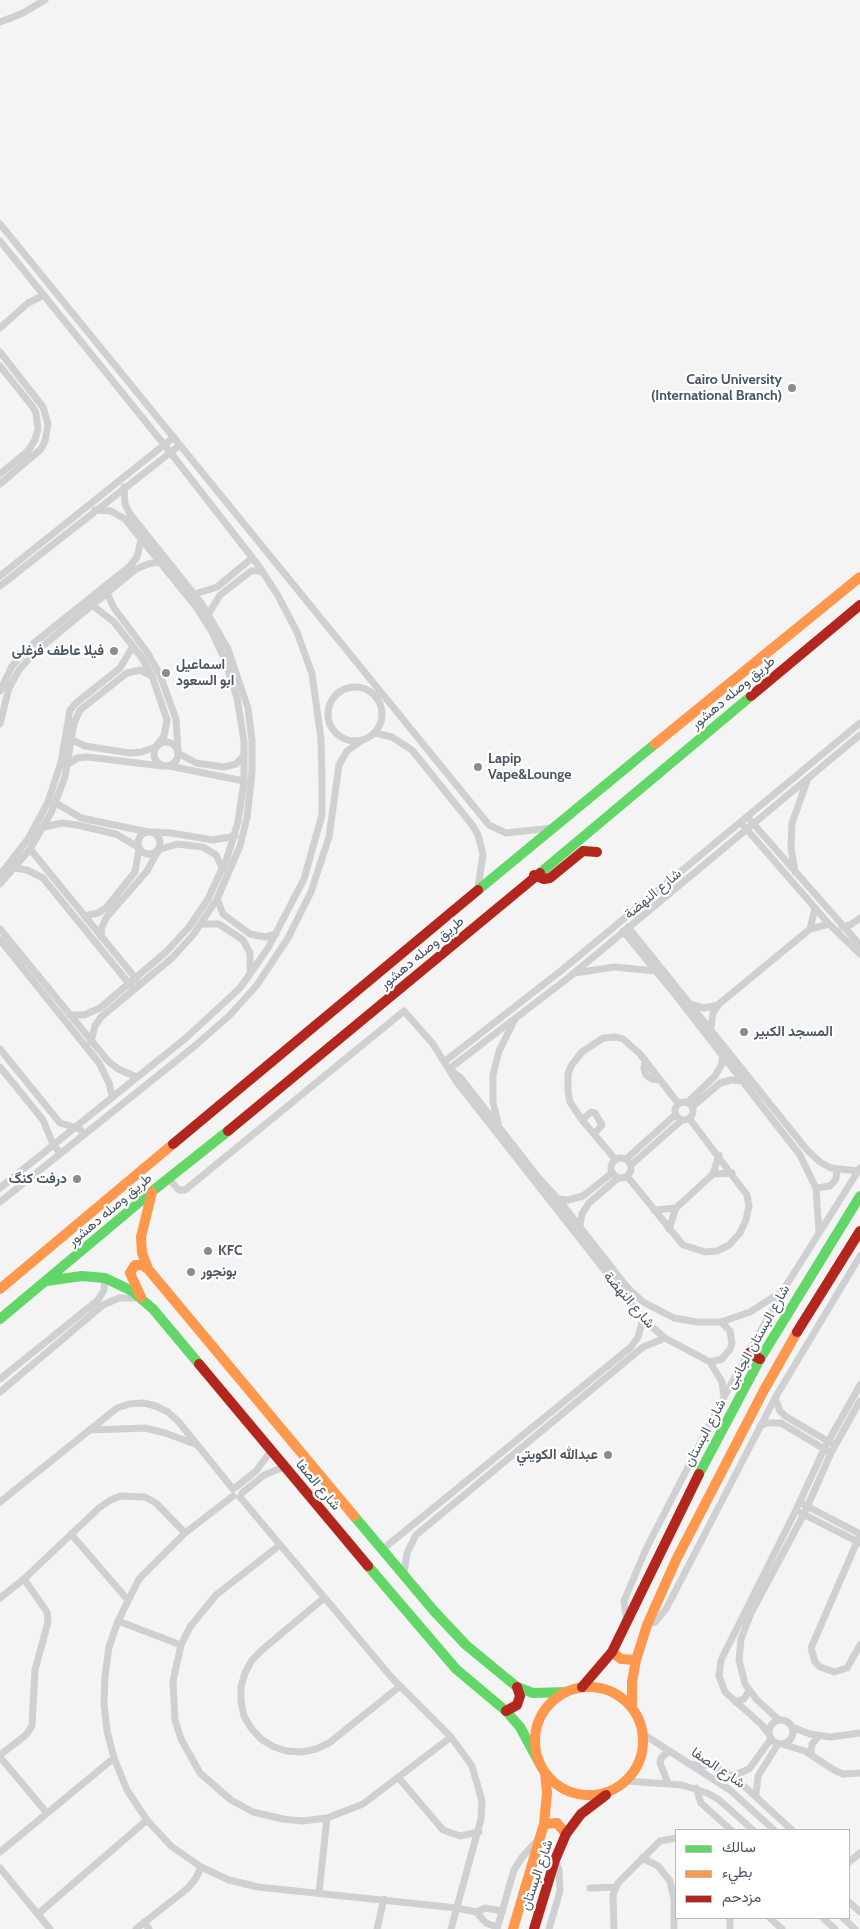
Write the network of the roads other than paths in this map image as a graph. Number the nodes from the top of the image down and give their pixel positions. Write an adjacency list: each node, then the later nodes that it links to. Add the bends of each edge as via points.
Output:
1 (45, 0): 2 (street)
2 (0, 22)
3 (0, 224): 11 (street)
4 (0, 241): 5 (street)
5 (44, 295): 6 (street, via 30,301); 14 (street)
6 (0, 328)
7 (0, 352): 9 (street)
8 (0, 366): 10 (street)
9 (17, 373): 10 (street); 13 (street, via 46,415 47,432)
10 (6, 376): 12 (street, via 36,413 38,429)
11 (174, 437): 14 (street); 15 (street)
12 (35, 440): 13 (street); 17 (street, via 28,451)
13 (43, 444): 18 (street, via 35,455)
14 (164, 445): 16 (street); 25 (street)
15 (180, 445): 16 (street); 38 (street)
16 (170, 452): 19 (street); 22 (street)
17 (2, 471)
18 (0, 484)
19 (124, 487): 20 (street); 29 (street, via 126,504 133,519)
20 (95, 510): 21 (street, via 111,511 121,516); 27 (street)
21 (141, 540): 23 (street); 37 (street, via 137,557 130,566 29,647 12,666)
22 (252, 558): 24 (street); 29 (street, via 217,587)
23 (160, 562): 28 (street, via 136,570); 49 (street, via 200,614 224,658 240,712)
24 (262, 571): 32 (street, via 251,572 220,595); 40 (street, via 288,613 304,650 314,684)
25 (0, 576)
26 (860, 577): 33 (street, طريق وصله دهشور)
27 (0, 586)
28 (107, 593): 30 (street); 48 (street, via 160,675 176,720)
29 (195, 594): 32 (street)
30 (92, 605): 34 (street, via 109,617); 42 (street, via 33,654 19,670 5,697)
31 (860, 605): 33 (street, طريق وصله دهشور)
32 (209, 613): 74 (street, via 243,688 253,756 244,832)
33 (797, 643): 35 (street, طريق وصله دهشور); 35 (street, طريق وصله دهشور)
34 (133, 646): 36 (street); 70 (street, via 120,668 70,710 61,762 48,802 28,839)
35 (776, 661): 59 (street, طريق وصله دهشور); 71 (street, طريق وصله دهشور)
36 (152, 676): 45 (street, via 140,670 127,673 88,703 76,719); 47 (street, via 167,720 166,731)
37 (0, 691)
38 (380, 696): 39 (street, via 363,688 344,690 331,704); 43 (street, via 382,716); 59 (street, via 489,825 506,833)
39 (328, 717): 40 (street); 46 (street, via 339,736 353,742)
40 (318, 718): 85 (street, via 322,815 304,879)
41 (860, 723): 55 (street, شارع النهضة)
42 (0, 724)
43 (375, 733): 46 (street); 73 (street, via 392,737 412,750 473,826 483,854)
44 (860, 734): 52 (street, شارع النهضة)
45 (72, 740): 47 (street, via 85,746 130,753); 50 (street)
46 (361, 741): 122 (street, via 347,750 339,765 329,837 311,892 288,938 257,985 196,1045)
47 (157, 746): 48 (street, via 167,742); 51 (street, via 154,758)
48 (178, 752): 49 (street, via 196,764 224,768 236,764); 51 (street, via 176,761)
49 (245, 755): 53 (street)
50 (68, 764): 51 (street, via 88,756); 54 (street)
51 (166, 766): 53 (street)
52 (809, 776): 57 (street, شارع النهضة); 69 (street, via 792,823)
53 (244, 781): 62 (street)
54 (56, 803): 58 (street); 61 (street, via 81,818)
55 (746, 816): 56 (street, شارع النهضة); 57 (street)
56 (740, 821): 60 (street); 91 (street, شارع النهضة)
57 (753, 823): 60 (street, شارع النهضة); 69 (street)
58 (44, 827): 63 (street, via 77,825 116,834); 64 (street)
59 (554, 827): 73 (street, طريق وصله دهشور)
60 (746, 828): 75 (street); 83 (street, شارع النهضة)
61 (150, 832): 62 (street, via 212,840); 63 (street, via 140,836); 65 (street, via 160,839)
62 (235, 836): 68 (street)
63 (139, 848): 65 (street, via 149,855); 77 (street, via 135,872 106,908)
64 (30, 849): 67 (street); 77 (street)
65 (158, 851): 68 (street, via 177,844 203,847 216,855); 87 (street, via 147,871 106,918)
66 (596, 852): 71 (street, via 583,851 550,878)
67 (15, 868): 72 (street); 96 (street, via 42,878)
68 (223, 869): 95 (street, via 189,927)
69 (795, 872): 76 (street)
70 (0, 875)
71 (534, 876): 135 (street, طريق وصله دهشور, via 268,1100)
72 (0, 884)
73 (477, 894): 154 (street, طريق وصله دهشور)
74 (217, 899): 79 (street); 85 (street, via 223,914 250,934 266,937)
75 (816, 908): 76 (street); 84 (street)
76 (825, 914): 80 (street); 81 (street)
77 (84, 916): 87 (street)
78 (860, 918): 81 (street)
79 (201, 924): 93 (street, via 219,924 243,940 251,961); 97 (street, via 172,958)
80 (829, 924): 84 (street); 90 (street)
81 (842, 927): 89 (street)
82 (0, 929): 102 (street)
83 (626, 929): 92 (street); 94 (street, شارع النهضة); 99 (street)
84 (810, 929): 100 (street)
85 (276, 934): 93 (street)
86 (860, 935): 89 (street)
87 (101, 937): 95 (street)
88 (0, 940): 114 (street, via 99,1064)
89 (859, 944)
90 (860, 954)
91 (562, 970): 94 (street); 108 (street, شارع النهضة)
92 (656, 971): 94 (street, via 614,968); 99 (street)
93 (249, 976): 111 (street, via 216,1011)
94 (570, 976): 103 (street, شارع النهضة)
95 (135, 978): 96 (street); 97 (street)
96 (129, 983): 98 (street); 102 (street, via 95,1011)
97 (141, 984): 98 (street)
98 (134, 990): 105 (street, via 101,1017)
99 (677, 991): 101 (street); 107 (street)
100 (719, 1004): 101 (street, via 704,1008); 104 (street, via 711,1016)
101 (693, 1005): 104 (street)
102 (70, 1015): 105 (street)
103 (516, 1018): 110 (street, شارع النهضة); 121 (street, via 499,1051 493,1075 493,1102)
104 (711, 1027): 113 (street)
105 (91, 1042): 111 (street, via 113,1066)
106 (0, 1049): 120 (street, via 60,1123)
107 (723, 1055): 112 (street); 116 (street, via 715,1076)
108 (444, 1062): 110 (street); 135 (street, via 404,1011 185,1190 180,1190)
109 (0, 1067): 124 (street, via 43,1120)
110 (449, 1069): 121 (street, شارع النهضة, via 460,1077); 136 (street, شارع النهضة)
111 (137, 1077): 114 (street)
112 (743, 1081): 113 (street); 116 (street, via 720,1083)
113 (754, 1090): 130 (street, via 811,1154); 138 (street, via 800,1155)
114 (112, 1096): 120 (street)
115 (678, 1103): 116 (street); 117 (street); 119 (street, via 630,1043 616,1037 602,1038 582,1052 571,1066 567,1083 570,1102)
116 (690, 1104): 118 (street, via 692,1114)
117 (675, 1115): 118 (street); 128 (street)
118 (686, 1119): 126 (street); 128 (street)
119 (582, 1120): 123 (street); 123 (street, via 595,1113 602,1125)
120 (74, 1127): 122 (street); 124 (street)
121 (500, 1128): 136 (street, شارع النهضة)
122 (84, 1133): 125 (street)
123 (594, 1134): 127 (street)
124 (53, 1144): 125 (street); 137 (street)
125 (60, 1153): 142 (street)
126 (719, 1155): 131 (street); 132 (street)
127 (615, 1159): 128 (street); 133 (street, via 610,1165)
128 (628, 1162): 134 (street)
129 (859, 1169): 130 (street); 148 (street, شارع البستان الجانبى)
130 (836, 1170): 138 (street, via 836,1179 830,1186)
131 (732, 1173): 132 (street); 146 (street, via 745,1190 748,1206 744,1227 729,1245 716,1251 694,1250 683,1245)
132 (713, 1174): 143 (street)
133 (615, 1175): 134 (street); 141 (street, via 583,1196); 145 (street, via 589,1203 582,1214)
134 (627, 1176): 144 (street)
135 (170, 1178): 139 (street, طريق وصله دهشور)
136 (535, 1178): 141 (street, شارع النهضة); 152 (street, شارع النهضة)
137 (0, 1188)
138 (816, 1188): 148 (street)
139 (152, 1192): 150 (street, شارع الصفا, via 141,1237); 153 (street, طريق وصله دهشور)
140 (860, 1196): 165 (street, شارع البستان)
141 (558, 1199): 145 (street, شارع النهضة)
142 (0, 1202)
143 (676, 1208): 144 (street); 146 (street)
144 (654, 1210): 146 (street)
145 (580, 1226): 152 (street, شارع النهضة)
146 (669, 1229)
147 (860, 1231): 203 (street, via 763,1392 692,1528)
148 (819, 1235): 155 (street, شارع البستان الجانبى)
149 (860, 1256): 171 (street)
150 (148, 1269): 156 (street, via 135,1265 130,1273); 195 (street, شارع الصفا)
151 (105, 1278): 153 (street, شارع الصفا, via 82,1276); 156 (street, شارع الصفا); 157 (street, via 102,1293)
152 (615, 1278): 159 (street, شارع النهضة); 160 (street, شارع النهضة, via 663,1314 686,1321)
153 (46, 1281): 158 (street, طريق وصله دهشور)
154 (0, 1289)
155 (784, 1289): 160 (street, شارع النهضة, via 750,1312); 164 (street, شارع البستان الجانبى)
156 (141, 1298): 157 (street, via 114,1299); 181 (street, شارع الصفا)
157 (92, 1309): 167 (street); 169 (street)
158 (0, 1319)
159 (643, 1319): 161 (street); 162 (street, شارع النهضة)
160 (721, 1322): 166 (street, via 732,1337 730,1349 722,1359)
161 (638, 1337): 163 (street, via 643,1341); 175 (street, via 631,1347)
162 (665, 1338): 163 (street); 166 (street, شارع النهضة)
163 (643, 1347): 179 (street)
164 (749, 1354): 165 (street); 170 (street, شارع البستان الجانبى)
165 (760, 1359): 202 (street, شارع البستان, via 671,1526)
166 (710, 1362): 170 (street, via 722,1382)
167 (0, 1379)
168 (859, 1388): 176 (street)
169 (0, 1392)
170 (724, 1397): 202 (street, شارع البستان الجانبى, via 626,1594 623,1609)
171 (775, 1398): 173 (street); 176 (street, via 785,1416)
172 (860, 1401): 178 (street)
173 (760, 1426): 180 (street, via 781,1423); 203 (street, via 666,1609 655,1622)
174 (90, 1430): 177 (street, via 145,1428); 177 (street, via 116,1408 143,1403 168,1412); 187 (street)
175 (516, 1441): 179 (street); 185 (street)
176 (828, 1441): 178 (street); 180 (street)
177 (197, 1444): 184 (street)
178 (835, 1446): 182 (street)
179 (521, 1448): 186 (street)
180 (824, 1449): 182 (street); 188 (street)
181 (271, 1451): 183 (street, شارع الصفا); 184 (street)
182 (831, 1453): 188 (street)
183 (284, 1467): 184 (street); 217 (street, شارع الصفا, via 435,1646 456,1669)
184 (237, 1492): 191 (street); 194 (street)
185 (451, 1494): 186 (street); 195 (street)
186 (458, 1501): 196 (street, via 416,1535 407,1553)
187 (0, 1502)
188 (803, 1504): 189 (street); 190 (street); 193 (street)
189 (796, 1510): 190 (street); 208 (street)
190 (804, 1514): 193 (street); 209 (street, via 743,1631)
191 (185, 1533): 192 (street, via 156,1503 132,1495 109,1500); 200 (street, via 139,1579)
192 (71, 1534): 197 (street); 200 (street)
193 (859, 1538): 205 (street, via 811,1648 815,1662 834,1672 847,1668)
194 (280, 1545): 199 (street); 204 (street, via 211,1600)
195 (383, 1549): 196 (street, شارع الصفا)
196 (404, 1573): 211 (street, شارع الصفا, via 434,1612 466,1645)
197 (24, 1579): 198 (street); 228 (street, via 47,1612 48,1622 34,1676 32,1726)
198 (1, 1596)
199 (324, 1598): 210 (street); 210 (street, via 252,1660 241,1687 244,1716 251,1728 261,1739 280,1749 302,1752 316,1749 329,1743)
200 (127, 1600): 201 (street)
201 (118, 1621): 204 (street); 229 (street, via 109,1647 104,1694 107,1731)
202 (627, 1622): 206 (street, شارع البستان)
203 (647, 1625): 207 (street)
204 (181, 1645): 241 (street, via 173,1681 175,1720 181,1739 200,1773 231,1800 253,1812 302,1821)
205 (860, 1645)
206 (612, 1652): 207 (street, via 621,1659); 212 (street, شارع البستان)
207 (636, 1660): 216 (street)
208 (721, 1660): 209 (street, via 730,1657); 215 (street, via 722,1687)
209 (739, 1660): 213 (street)
210 (400, 1687): 224 (street)
211 (517, 1687): 214 (street, شارع الصفا, via 533,1693); 217 (street, via 519,1700 514,1708)
212 (582, 1687): 214 (street); 216 (street, via 601,1688 618,1695)
213 (749, 1691): 215 (street, via 744,1699); 218 (street)
214 (566, 1692): 231 (street, via 552,1701 539,1722 535,1747)
215 (735, 1702): 222 (street)
216 (632, 1707): 221 (street)
217 (506, 1711): 231 (street, شارع الصفا, via 520,1727)
218 (779, 1720): 219 (street); 222 (street, via 771,1725)
219 (792, 1727): 223 (street); 225 (street, via 793,1735)
220 (860, 1733): 223 (street)
221 (643, 1734): 226 (street, شارع الصفا); 235 (street, via 637,1767)
222 (770, 1736): 225 (street); 233 (street, via 749,1769)
223 (819, 1736): 227 (street, via 812,1744)
224 (450, 1737): 234 (street); 248 (street, via 463,1750 479,1783 482,1801)
225 (781, 1745): 227 (street); 239 (street, via 758,1776)
226 (668, 1752): 230 (street, شارع الصفا); 236 (street, via 660,1763)
227 (811, 1754): 232 (street, via 844,1774)
228 (0, 1756): 240 (street)
229 (114, 1758): 240 (street); 242 (street, via 127,1790)
230 (688, 1764): 233 (street, via 712,1766); 246 (street, شارع الصفا, via 730,1790)
231 (542, 1768): 238 (street, via 555,1784 576,1794 598,1795); 243 (street, شارع البستان, via 547,1793)
232 (860, 1773)
233 (733, 1776): 239 (street)
234 (398, 1777): 241 (street, via 363,1804); 248 (street, via 443,1830 460,1836)
235 (626, 1781): 236 (street, شارع الصفا); 238 (street)
236 (668, 1783): 237 (street, شارع الصفا)
237 (696, 1788): 244 (street, via 702,1803); 245 (street, شارع الصفا, via 718,1799)
238 (612, 1790): 249 (street, شارع البستان, via 581,1814)
239 (756, 1795): 247 (street)
240 (47, 1813): 253 (street)
241 (327, 1818): 263 (street)
242 (147, 1820): 259 (street, via 171,1846); 270 (street)
243 (544, 1824): 249 (street, via 557,1823); 250 (street, شارع البستان)
244 (730, 1829)
245 (752, 1829)
246 (773, 1829)
247 (791, 1829)
248 (479, 1832): 266 (street)
249 (566, 1834): 256 (street, شارع البستان)
250 (540, 1838): 267 (street, via 518,1863); 281 (street, شارع البستان)
251 (675, 1838): 252 (street, via 668,1838)
252 (654, 1847): 255 (street); 258 (street)
253 (0, 1852)
254 (860, 1852): 257 (street)
255 (642, 1858): 258 (street); 261 (street)
256 (555, 1860): 282 (street, شارع البستان); 283 (street, via 560,1875 560,1891)
257 (850, 1861)
258 (658, 1866): 285 (street, via 673,1889)
259 (201, 1867): 263 (street, via 229,1880 258,1887); 274 (street, via 188,1888)
260 (0, 1868): 270 (street)
261 (616, 1887): 262 (street); 284 (street)
262 (590, 1888)
263 (320, 1893): 264 (street)
264 (384, 1899): 266 (street); 279 (street)
265 (850, 1903): 269 (street)
266 (457, 1908): 268 (street); 280 (street)
267 (502, 1910): 268 (street, via 485,1908); 275 (street)
268 (476, 1912): 275 (street, via 486,1923)
269 (860, 1912)
270 (38, 1914): 277 (street)
271 (771, 1919): 286 (street)
272 (824, 1919): 276 (street)
273 (844, 1919): 287 (street)
274 (146, 1926): 278 (street)
275 (497, 1928)
276 (834, 1928)
277 (50, 1929)
278 (136, 1929)
279 (377, 1929)
280 (451, 1929)
281 (513, 1929)
282 (534, 1929)
283 (549, 1929)
284 (614, 1929)
285 (674, 1929)
286 (782, 1929)
287 (854, 1929)

